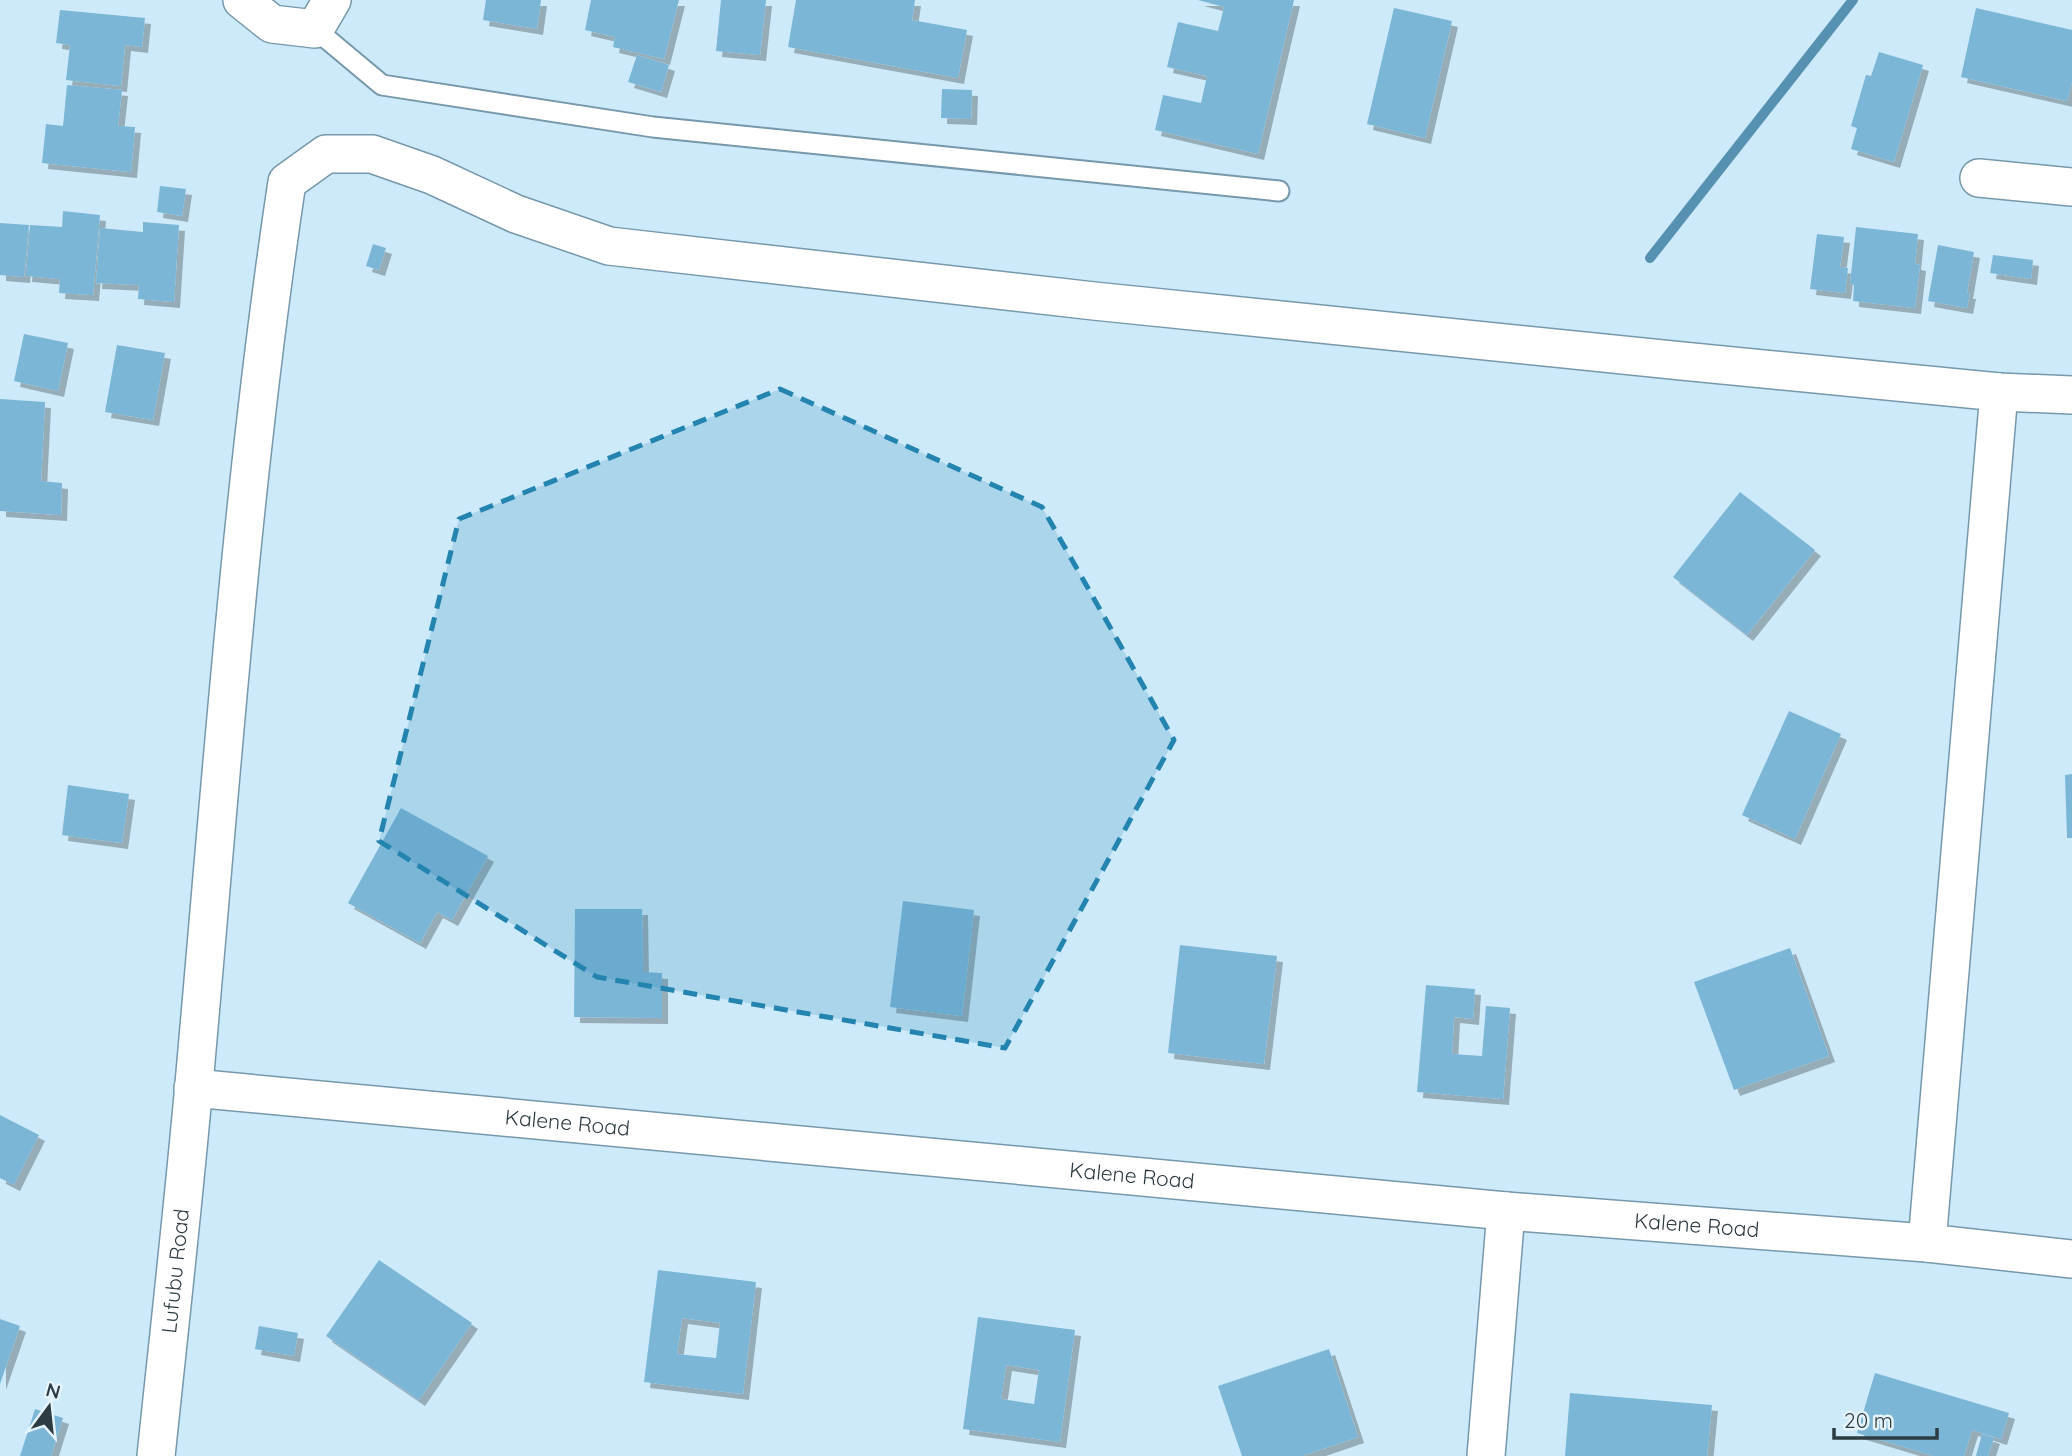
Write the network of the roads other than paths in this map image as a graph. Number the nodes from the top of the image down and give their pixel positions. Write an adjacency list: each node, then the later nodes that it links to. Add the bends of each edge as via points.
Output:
1 (242, 0): 2 (street, via 272,23)
2 (323, 15): 5 (lane, via 382,85 653,127)
3 (1979, 178): 4 (street)
4 (2072, 187)
5 (1279, 191)
6 (1999, 392): 7 (street, Lufubu Road); 8 (street, Lufubu Road, via 1094,301 609,246 516,214 432,175 372,154 326,154 287,181 269,299); 10 (street)
7 (2072, 395)
8 (193, 1088): 9 (street, Kalene Road); 12 (street, Lufubu Road)
9 (1506, 1211): 10 (street, Kalene Road); 13 (street)
10 (1927, 1243): 11 (street, Kalene Road)
11 (2072, 1259)
12 (156, 1456)
13 (1486, 1456)

